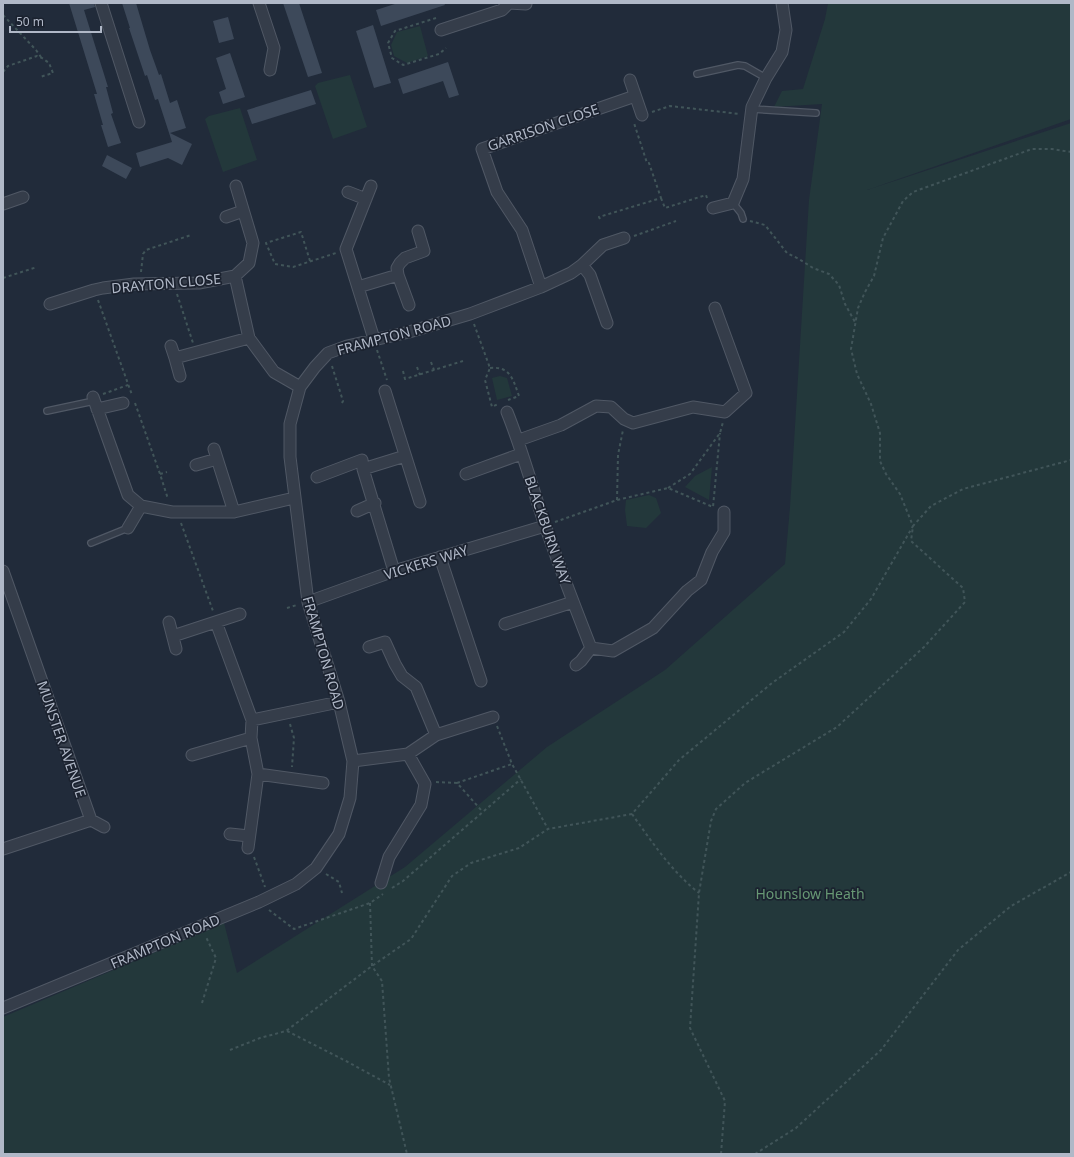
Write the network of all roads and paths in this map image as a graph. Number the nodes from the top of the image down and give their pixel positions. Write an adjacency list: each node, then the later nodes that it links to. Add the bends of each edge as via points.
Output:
1 (101, 3): 21 (street)
2 (260, 3): 11 (street, via 274,48)
3 (509, 3): 5 (street); 8 (street, via 502,10)
4 (782, 3): 15 (street, via 786,30 782,52)
5 (526, 4)
6 (3, 15): 10 (path)
7 (436, 18): 9 (path, via 395,31 388,43 392,58 403,66 439,54)
8 (441, 30)
9 (446, 48)
10 (42, 58): 12 (path, via 37,56 8,66); 14 (path, via 49,63 53,73)
11 (270, 70)
12 (3, 72)
13 (697, 74): 15 (lane, via 738,65 745,66)
14 (40, 77)
15 (766, 78): 18 (street)
16 (630, 80): 17 (street)
17 (635, 96): 20 (street); 50 (street, GARRISON CLOSE, via 482,149 497,192 522,230)
18 (752, 112): 19 (lane); 20 (path, via 670,106); 29 (street, via 743,179)
19 (816, 113)
20 (642, 115): 27 (path, via 632,118)
21 (139, 122)
22 (1071, 152): 56 (path, via 1052,148 1032,149 913,192 903,201 883,238 874,276 858,308)
23 (236, 186): 32 (street, DRAYTON CLOSE)
24 (371, 186): 28 (street)
25 (348, 192): 28 (street)
26 (23, 197): 30 (street)
27 (661, 198): 31 (path, via 665,208 706,195); 34 (path, via 599,217)
28 (366, 199): 40 (street)
29 (733, 203): 31 (street); 35 (lane)
30 (3, 204)
31 (710, 205)
32 (244, 211): 33 (street); 45 (street, DRAYTON CLOSE, via 253,243 249,263)
33 (226, 217)
34 (600, 219)
35 (743, 219): 56 (path, via 765,225 787,253 829,274 839,285)
36 (676, 221): 39 (path)
37 (418, 231): 44 (street, via 424,252 400,262 397,268)
38 (191, 235): 48 (path, via 146,250 143,254)
39 (624, 238): 42 (street, via 603,245)
40 (346, 249): 41 (path); 49 (street)
41 (310, 261): 41 (path, via 301,232 266,243 275,264 293,267)
42 (582, 265): 50 (street, FRAMPTON ROAD); 55 (street, via 590,275)
43 (37, 267): 46 (path)
44 (398, 275): 49 (street); 52 (street)
45 (235, 276): 47 (street, DRAYTON CLOSE, via 199,283); 57 (street)
46 (3, 278)
47 (173, 283): 48 (street, DRAYTON CLOSE); 60 (path)
48 (139, 284): 51 (street, DRAYTON CLOSE, via 94,290)
49 (358, 287): 58 (street)
50 (540, 287): 54 (street, FRAMPTON ROAD)
51 (50, 304)
52 (409, 305)
53 (715, 308): 79 (street, via 746,393)
54 (470, 314): 58 (street, FRAMPTON ROAD, via 409,332); 66 (path)
55 (608, 323)
56 (855, 323): 103 (path, via 851,349 857,374 871,404 880,433 880,461 900,494)
57 (249, 338): 60 (street); 72 (street, via 274,372)
58 (374, 339): 61 (street, FRAMPTON ROAD); 73 (path, via 388,385)
59 (171, 346): 62 (street)
60 (196, 352): 62 (street)
61 (328, 353): 72 (street, FRAMPTON ROAD); 76 (path, via 343,400)
62 (175, 358): 70 (street)
63 (463, 361): 67 (path)
64 (431, 362): 67 (path)
65 (417, 367): 69 (path)
66 (490, 368): 66 (path, via 485,380 492,407 519,396 514,380 506,369)
67 (434, 370): 69 (path)
68 (403, 371): 69 (path, via 405,380)
69 (420, 375)
70 (180, 376)
71 (128, 385): 74 (path, via 102,394)
72 (300, 387): 93 (street, FRAMPTON ROAD, via 290,424)
73 (385, 391): 84 (street)
74 (95, 403): 75 (street); 77 (lane); 97 (street, via 128,495)
75 (123, 403)
76 (341, 405)
77 (46, 411)
78 (507, 412): 82 (street, BLACKBURN WAY)
79 (725, 412): 80 (street, via 693,407 633,423); 81 (path)
80 (624, 419): 82 (street, via 611,407 596,406 561,425); 94 (path, via 618,455)
81 (720, 433): 92 (path, via 690,474); 92 (path, via 713,506)
82 (518, 440): 83 (street, BLACKBURN WAY)
83 (521, 454): 90 (street); 102 (street, BLACKBURN WAY)
84 (405, 456): 87 (street); 95 (street)
85 (1071, 460): 103 (path, via 963,489 931,506)
86 (196, 465): 100 (street, via 215,454)
87 (364, 469): 91 (street, via 362,460); 96 (street)
88 (167, 472): 89 (path)
89 (160, 474)
90 (466, 474)
91 (317, 477)
92 (668, 488): 94 (path)
93 (294, 498): 100 (street); 109 (street, FRAMPTON ROAD)
94 (618, 500): 102 (path)
95 (420, 502)
96 (375, 503): 98 (street); 108 (street)
97 (141, 506): 99 (street); 104 (street)
98 (357, 511)
99 (172, 512): 100 (street); 113 (path, via 180,518)
100 (234, 512)
101 (724, 512): 117 (street, via 724,532 712,552 701,580 687,591 653,628 613,651)
102 (545, 526): 106 (street, VICKERS WAY); 110 (street, BLACKBURN WAY)
103 (913, 526): 138 (path, via 871,599 844,632 772,683 679,760); 150 (path, via 911,541 963,588 965,602 924,647 837,727 745,783 716,809 711,821)
104 (128, 528): 105 (lane)
105 (91, 543)
106 (440, 557): 108 (street, VICKERS WAY); 120 (street)
107 (3, 571): 139 (street, MUNSTER AVENUE)
108 (394, 571): 109 (street, VICKERS WAY)
109 (308, 602): 121 (street, FRAMPTON ROAD)
110 (573, 602): 114 (street); 117 (street, BLACKBURN WAY)
111 (240, 614): 113 (street)
112 (169, 622): 115 (street)
113 (216, 622): 115 (street); 124 (street)
114 (505, 624)
115 (172, 636): 118 (street)
116 (370, 647): 125 (street, via 385,642 402,676 416,687)
117 (591, 648): 119 (street)
118 (176, 649)
119 (576, 665)
120 (481, 681)
121 (338, 702): 122 (street); 129 (street, FRAMPTON ROAD)
122 (286, 713): 124 (street); 132 (path, via 294,738)
123 (493, 717): 125 (street); 130 (path)
124 (252, 720): 126 (street)
125 (436, 735): 127 (street)
126 (252, 738): 128 (street); 131 (street)
127 (408, 754): 129 (street); 134 (street)
128 (192, 755)
129 (353, 761): 146 (street, FRAMPTON ROAD, via 350,798 339,834)
130 (512, 764): 133 (path); 136 (path)
131 (258, 774): 132 (street); 143 (street)
132 (290, 779): 135 (street)
133 (520, 779): 141 (path); 152 (path, via 403,881)
134 (423, 781): 136 (path); 148 (street, via 425,784 421,805 389,857)
135 (323, 783)
136 (457, 783): 137 (path)
137 (482, 811)
138 (632, 814): 141 (path); 150 (path, via 686,883)
139 (91, 820): 140 (street); 145 (street)
140 (104, 827)
141 (548, 829): 154 (path, via 519,848 471,863 452,876 411,939)
142 (230, 834): 143 (street)
143 (250, 836): 144 (street)
144 (248, 848): 151 (path, via 256,859)
145 (3, 849)
146 (316, 868): 149 (path, via 339,882); 151 (street, FRAMPTON ROAD, via 296,884)
147 (1071, 872): 162 (path, via 1011,906 958,950 881,1050 796,1128)
148 (381, 882)
149 (342, 893)
150 (699, 893): 161 (path, via 690,1028 725,1101)
151 (264, 900): 152 (path, via 294,930); 153 (street, FRAMPTON ROAD)
152 (370, 903): 154 (path)
153 (202, 926): 155 (path, via 216,958); 156 (street, FRAMPTON ROAD)
154 (372, 966): 157 (path); 159 (path, via 382,981)
155 (202, 1003)
156 (3, 1008)
157 (286, 1031): 158 (path); 159 (path)
158 (230, 1050)
159 (390, 1085): 160 (path)
160 (407, 1154)
161 (721, 1154)
162 (755, 1154)

